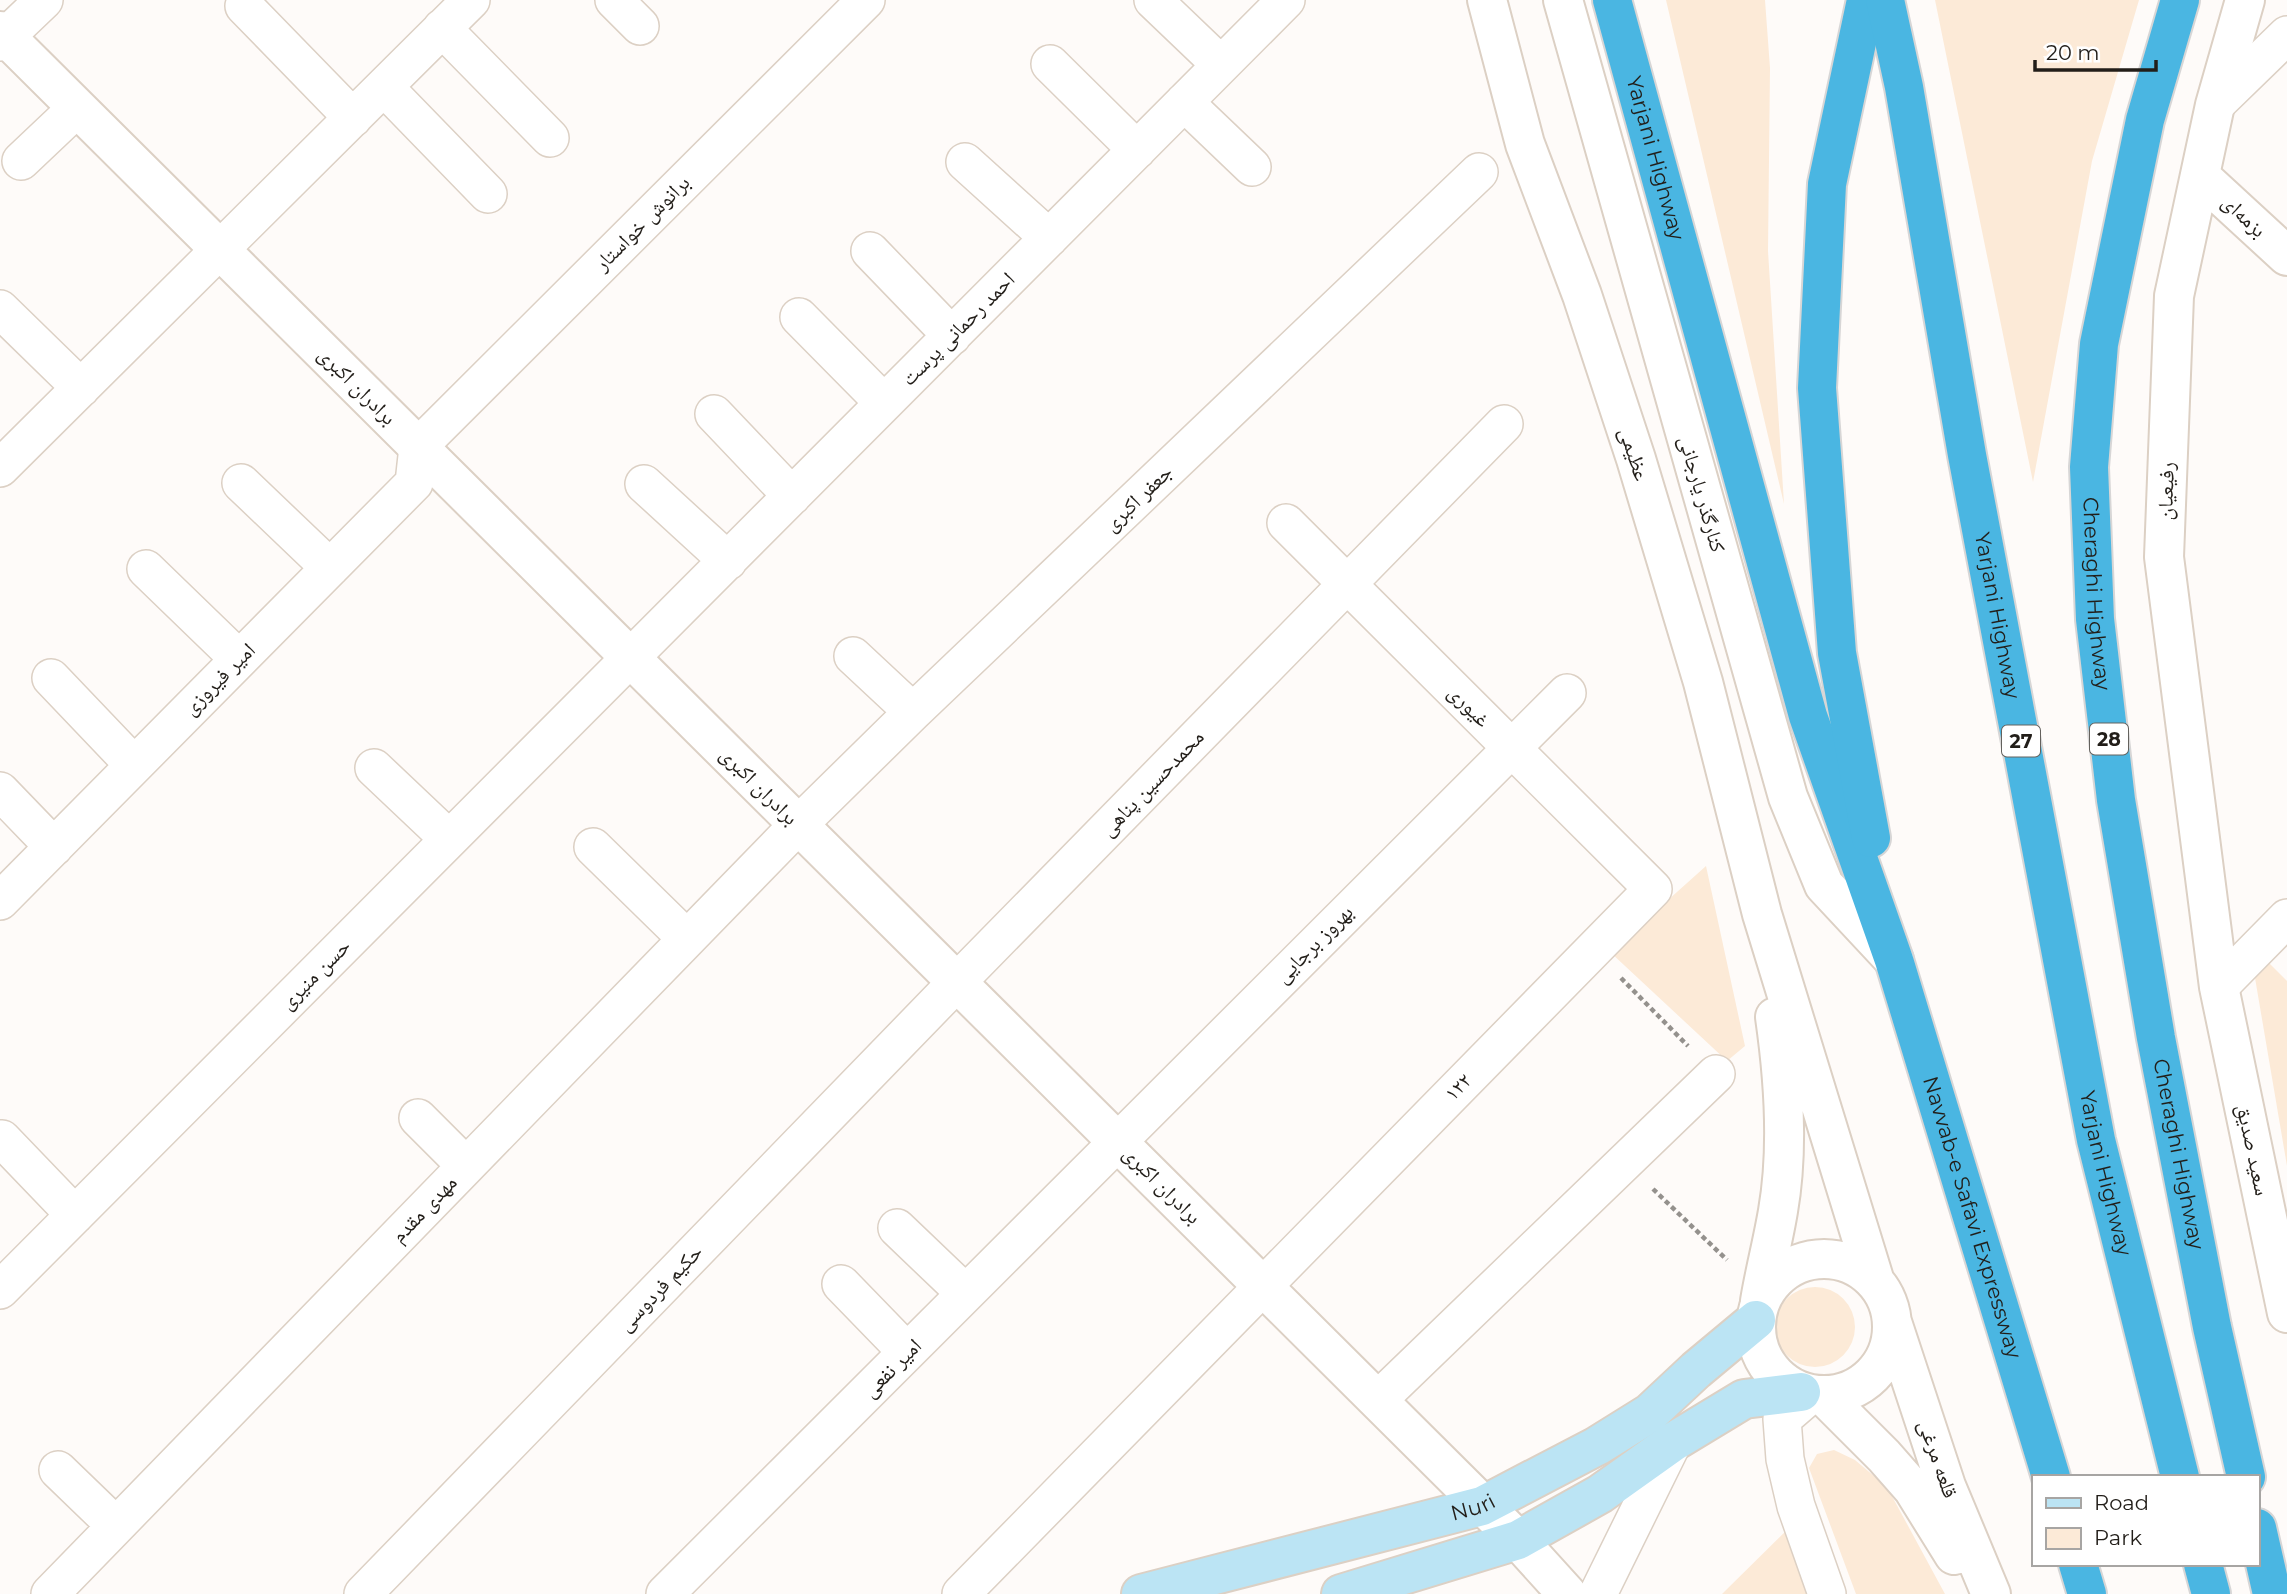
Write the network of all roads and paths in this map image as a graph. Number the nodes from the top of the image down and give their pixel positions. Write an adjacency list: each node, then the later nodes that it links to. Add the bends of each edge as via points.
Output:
1 (44, 0): 19 (street)
2 (471, 0): 17 (street)
3 (614, 0): 16 (street)
4 (866, 0): 47 (street, برانوش خواستار)
5 (1153, 0): 21 (street)
6 (1286, 0): 21 (street, احمد رحمانی پرست)
7 (1487, 0): 22 (street, عظیمی)
8 (1504, 0): 22 (street, via 1499,21)
9 (1612, 0): 77 (highway, Yarjani Highway, via 1808,716)
10 (1866, 0): 77 (highway, via 1827,184 1817,388 1837,653)
11 (1885, 0): 103 (highway, Yarjani Highway / 27, via 2096,1140)
12 (2180, 0): 104 (highway, Cheraghi Highway / 28, via 2145,120 2099,344 2090,467 2095,619 2116,800 2156,1038)
13 (2245, 0): 25 (street, رفیعیان)
14 (244, 6): 27 (street)
15 (1560, 7): 77 (street, کنارگذر یارجانی, via 1788,797 1824,885)
16 (640, 26)
17 (442, 28): 23 (street); 28 (street)
18 (2287, 35): 25 (street)
19 (2, 37): 26 (street, برادران اکبری)
20 (1050, 64): 29 (street)
21 (1221, 65): 24 (street, احمد رحمانی پرست)
22 (1503, 65): 73 (street, عظیمی, via 1525,144 1582,295 1640,472 1703,682)
23 (384, 87): 27 (street); 35 (street)
24 (1184, 102): 29 (street, احمد رحمانی پرست); 32 (street)
25 (2215, 105): 34 (street, رفیعیان)
26 (77, 108): 30 (street); 37 (street, برادران اکبری)
27 (353, 118): 37 (street)
28 (550, 138)
29 (1137, 150): 36 (street, احمد رحمانی پرست)
30 (21, 161)
31 (965, 162): 36 (street)
32 (1252, 167)
33 (1479, 172): 62 (street, جعفر اکبری)
34 (2200, 176): 39 (street, بزمه‌ای); 79 (street, رفیعیان, via 2174,296 2164,557)
35 (488, 194)
36 (1049, 238): 42 (street, احمد رحمانی پرست)
37 (221, 249): 43 (street); 47 (street, برادران اکبری)
38 (870, 251): 42 (street)
39 (2287, 256)
40 (0, 309): 43 (street)
41 (799, 317): 44 (street)
42 (952, 336): 44 (street, احمد رحمانی پرست)
43 (81, 388): 48 (street)
44 (884, 404): 51 (street, احمد رحمانی پرست)
45 (714, 414): 51 (street)
46 (1504, 425): 56 (street, محمدحسین پناهی)
47 (418, 447): 54 (street, امیر فیروزی, via 414,483); 58 (street, برادران اکبری)
48 (0, 468)
49 (241, 483): 54 (street)
50 (644, 484): 53 (street)
51 (792, 496): 53 (street, احمد رحمانی پرست)
52 (1286, 523): 56 (street, غیوری)
53 (727, 561): 58 (street, احمد رحمانی پرست)
54 (330, 568): 59 (street, امیر فیروزی)
55 (146, 569): 59 (street)
56 (1347, 584): 63 (street, غیوری); 78 (street, محمدحسین پناهی)
57 (853, 656): 62 (street)
58 (631, 658): 67 (street, برادران اکبری); 68 (street, حسن منیری)
59 (239, 659): 64 (street, امیر فیروزی)
60 (51, 678): 64 (street)
61 (1567, 692): 63 (street, بهروز برجایی)
62 (913, 712): 67 (street, جعفر اکبری)
63 (1511, 748): 71 (street, غیوری); 83 (street, بهروز برجایی)
64 (134, 765): 69 (street, امیر فیروزی)
65 (374, 768): 68 (street)
66 (0, 791): 69 (street)
67 (798, 825): 75 (street, مهدی مقدم); 78 (street, برادران اکبری)
68 (449, 839): 86 (street, حسن منیری)
69 (54, 847): 72 (street, امیر فیروزی)
70 (593, 847): 75 (street)
71 (1653, 889): 76 (street, ۱۲۲)
72 (0, 901)
73 (1762, 914): 89 (street); 95 (street, via 1783,1084 1783,1133 1778,1211)
74 (2287, 918): 79 (street)
75 (687, 939): 85 (street, مهدی مقدم)
76 (1593, 950): 80 (path); 91 (street, ۱۲۲)
77 (1894, 960): 102 (highway, Navvab-e Safavi Expressway)
78 (957, 982): 83 (street, برادران اکبری); 113 (street, حکیم فردوسی)
79 (2219, 987): 94 (street, سعید صدیق)
80 (1716, 1074): 84 (street)
81 (418, 1118): 85 (street)
82 (2, 1139): 86 (street)
83 (1118, 1141): 91 (street, برادران اکبری); 93 (street, امیر نفعی)
84 (1625, 1161): 88 (path); 99 (street)
85 (466, 1166): 106 (street, مهدی مقدم)
86 (75, 1215): 92 (street, حسن منیری)
87 (897, 1228): 93 (street)
88 (1727, 1260)
89 (1875, 1282): 95 (street, via 1858,1268 1837,1260 1803,1263 1774,1280); 96 (street, via 1887,1301)
90 (841, 1284): 97 (street)
91 (1263, 1286): 99 (street, برادران اکبری); 115 (street, ۱۲۲)
92 (0, 1290)
93 (965, 1293): 97 (street, امیر نفعی)
94 (2287, 1313)
95 (1756, 1320): 98 (street, via 1766,1364 1781,1380); 105 (main road, Nuri, via 1650,1413 1598,1446)
96 (1892, 1322): 98 (street, via 1891,1345 1881,1366 1865,1381 1846,1392); 123 (street, قلعه مرغی, via 1946,1486)
97 (907, 1352): 114 (street, امیر نفعی, via 803,1476)
98 (1812, 1394): 100 (main road, via 1744,1399); 121 (street, via 1782,1419 1785,1460); 122 (street, via 1884,1456 1913,1489)
99 (1378, 1400): 105 (street, برادران اکبری)
100 (1673, 1443): 108 (main road, via 1600,1494); 120 (street)
101 (58, 1470): 106 (street)
102 (2050, 1475)
103 (2180, 1475)
104 (2246, 1475)
105 (1482, 1506): 108 (street, برادران اکبری); 109 (main road, Nuri)
106 (116, 1526): 112 (street, مهدی مقدم)
107 (2259, 1537): 126 (highway)
108 (1518, 1540): 118 (main road); 119 (street, برادران اکبری)
109 (1314, 1549): 116 (main road, Nuri); 117 (main road)
110 (2079, 1566): 124 (highway)
111 (2204, 1566): 125 (highway)
112 (50, 1594)
113 (363, 1594)
114 (666, 1594)
115 (961, 1594)
116 (1141, 1594)
117 (1328, 1594)
118 (1340, 1594)
119 (1567, 1594)
120 (1598, 1594)
121 (1827, 1594)
122 (1977, 1594)
123 (1991, 1594)
124 (2087, 1594)
125 (2211, 1594)
126 (2272, 1594)

